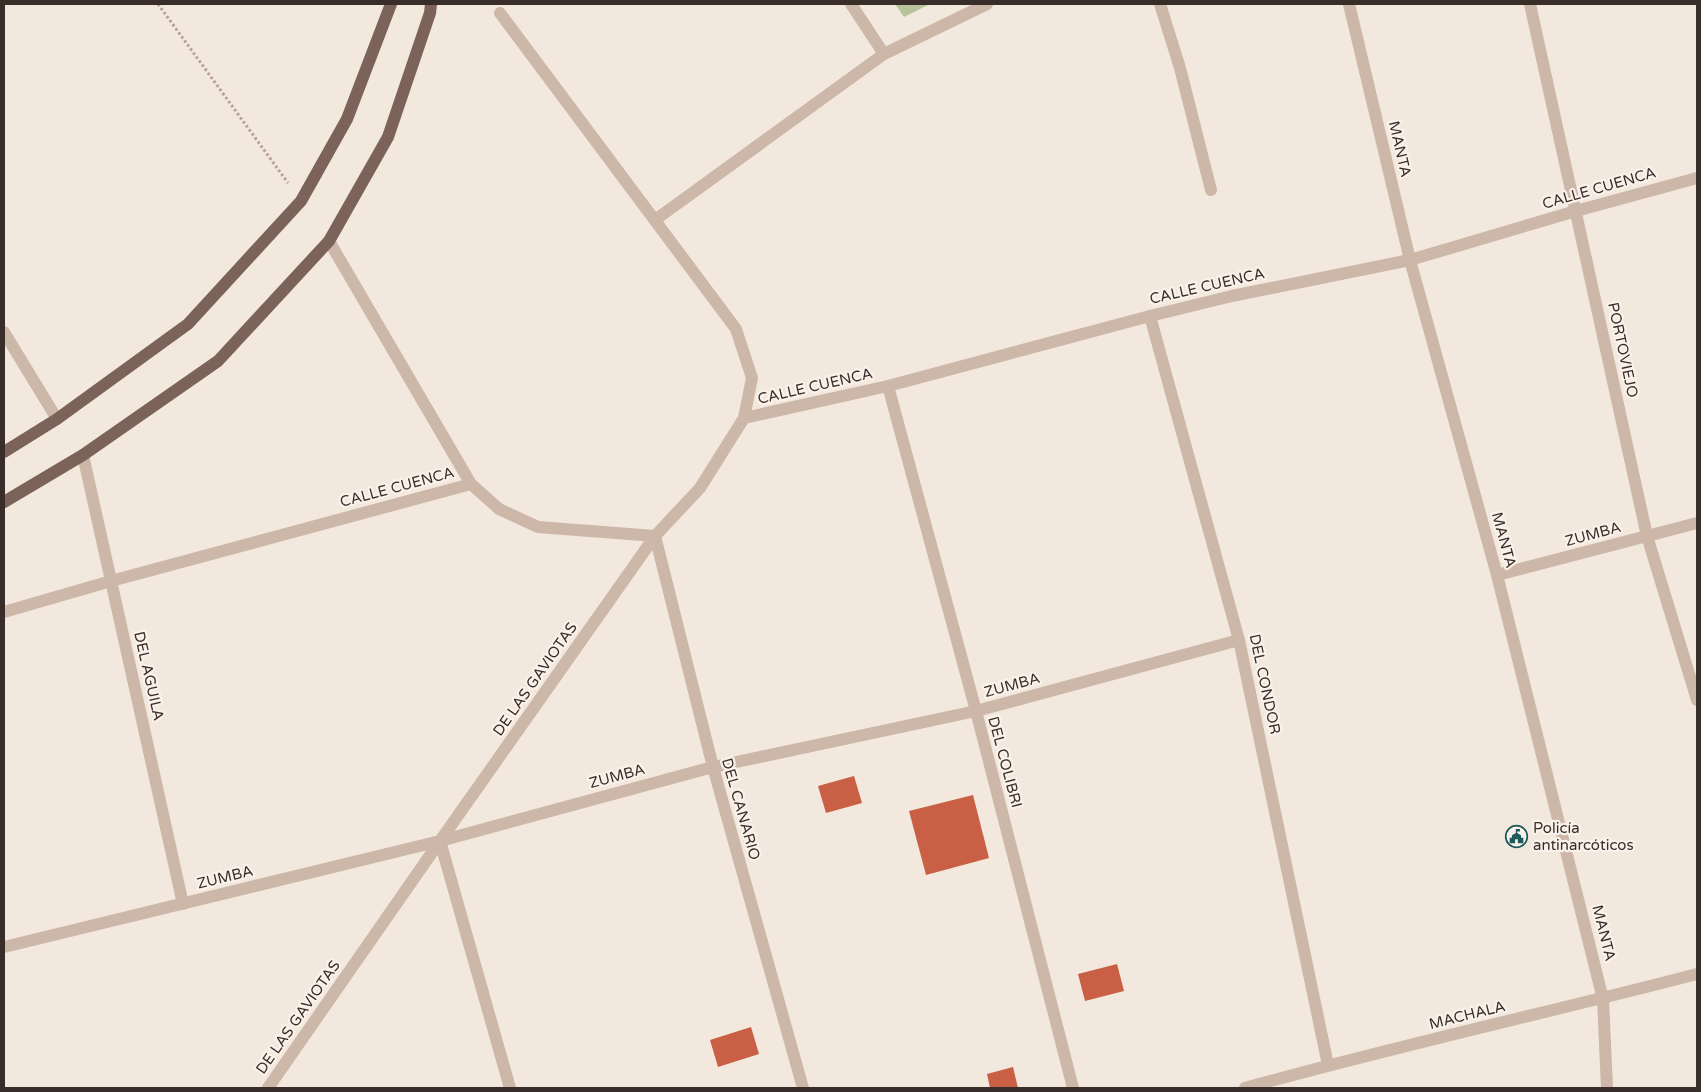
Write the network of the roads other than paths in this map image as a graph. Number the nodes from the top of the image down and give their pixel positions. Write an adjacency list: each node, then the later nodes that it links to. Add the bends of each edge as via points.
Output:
1 (391, 4): 20 (main road, via 347,120 301,201 188,324)
2 (431, 4): 14 (main road, via 388,137)
3 (851, 4): 9 (street)
4 (987, 4): 9 (street)
5 (1160, 4): 11 (street)
6 (1348, 4): 15 (street, MANTA)
7 (1530, 4): 12 (street, PORTOVIEJO)
8 (500, 13): 13 (street)
9 (884, 54): 13 (street)
10 (1697, 178): 12 (street, CALLE CUENCA)
11 (1211, 190)
12 (1576, 211): 15 (street, CALLE CUENCA); 27 (street, PORTOVIEJO)
13 (655, 220): 19 (street, via 736,329 752,378)
14 (329, 241): 22 (main road, via 218,361); 23 (street)
15 (1410, 260): 16 (street, CALLE CUENCA); 28 (street, MANTA)
16 (1150, 316): 18 (street, CALLE CUENCA); 31 (street, DEL CONDOR)
17 (4, 332): 20 (street)
18 (888, 386): 19 (street, CALLE CUENCA); 33 (street, DEL COLIBRI)
19 (744, 418): 26 (street, CALLE CUENCA, via 700,488)
20 (57, 419): 21 (main road)
21 (4, 452)
22 (83, 455): 24 (main road); 29 (street, DEL AGUILA)
23 (471, 484): 26 (street, CALLE CUENCA, via 499,509 538,527); 29 (street, CALLE CUENCA)
24 (4, 502)
25 (1697, 523): 27 (street, ZUMBA)
26 (655, 536): 34 (street, DEL CANARIO); 35 (street, DE LAS GAVIOTAS)
27 (1647, 536): 28 (street, ZUMBA); 32 (street, PORTOVIEJO)
28 (1497, 575): 39 (street, MANTA)
29 (111, 581): 30 (street, CALLE CUENCA); 36 (street, DEL AGUILA)
30 (4, 612)
31 (1240, 640): 33 (street, ZUMBA); 40 (street, DEL CONDOR)
32 (1697, 700)
33 (976, 711): 34 (street, ZUMBA); 44 (street, DEL COLIBRI)
34 (712, 767): 35 (street, ZUMBA); 43 (street, DEL CANARIO)
35 (440, 841): 36 (street, ZUMBA); 41 (street, DE LAS GAVIOTAS); 42 (street)
36 (183, 904): 37 (street, ZUMBA)
37 (4, 947)
38 (1697, 974): 39 (street, MACHALA)
39 (1603, 998): 40 (street, MACHALA); 46 (street, MANTA)
40 (1328, 1065): 45 (street, MACHALA)
41 (268, 1088)
42 (510, 1088)
43 (803, 1088)
44 (1073, 1088)
45 (1245, 1088)
46 (1607, 1088)

